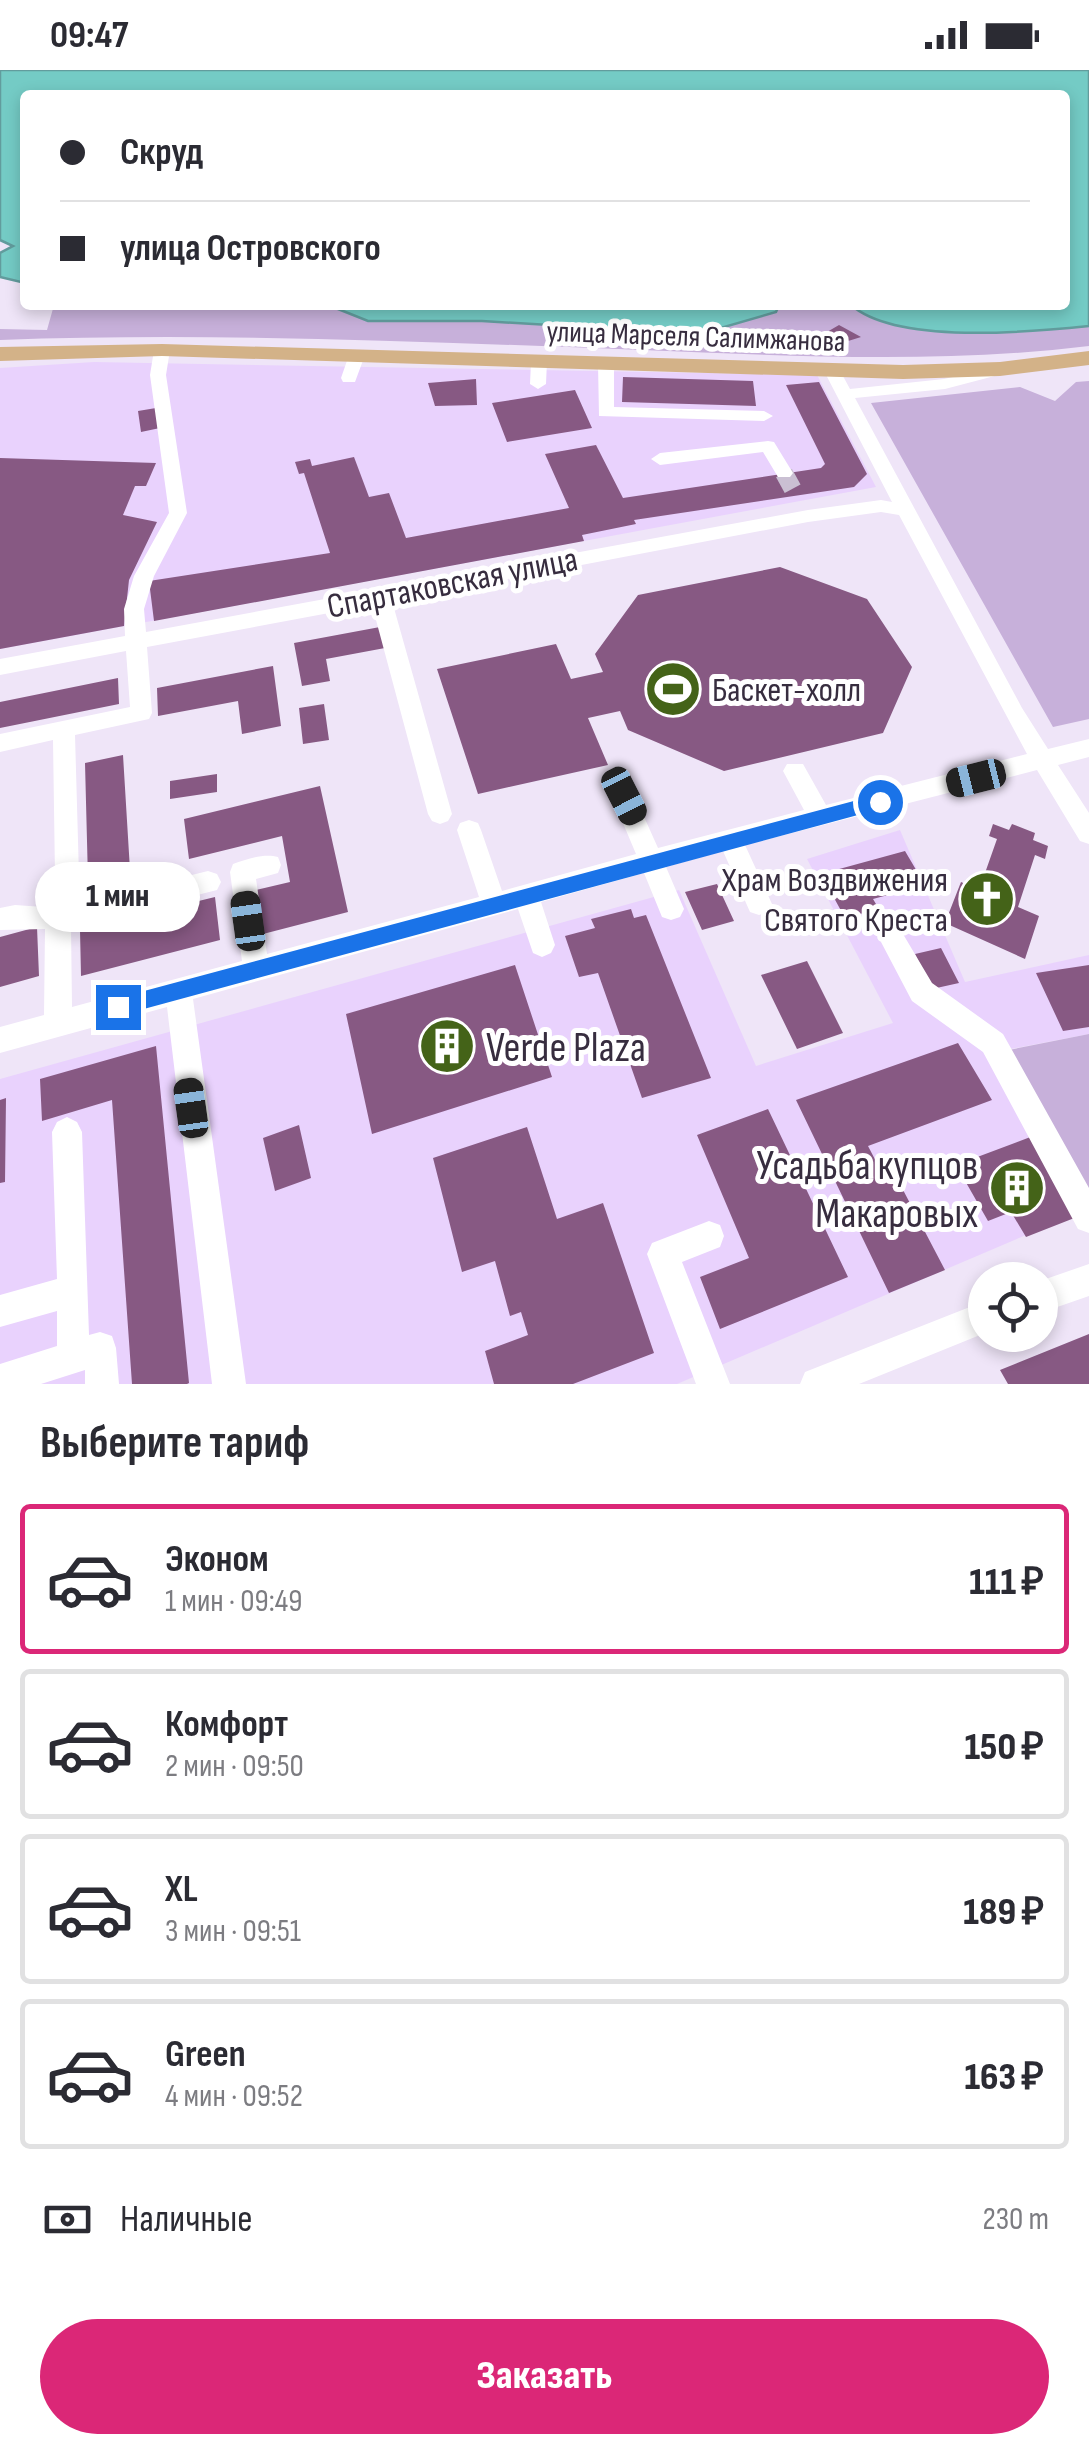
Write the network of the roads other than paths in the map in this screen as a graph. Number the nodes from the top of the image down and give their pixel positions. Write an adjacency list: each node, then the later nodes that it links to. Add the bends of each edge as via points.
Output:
1 (0, 350): 2 (main road, улица Марселя Салимжанова); 3 (main road, via 140,342 921,363)
2 (162, 350): 4 (main road, улица Марселя Салимжанова); 18 (street, via 158,375 178,513 144,576 134,610)
3 (1089, 350)
4 (357, 356): 6 (main road, улица Марселя Салимжанова, via 539,373); 9 (street)
5 (1089, 358): 7 (main road, улица Марселя Салимжанова)
6 (606, 364): 8 (main road, улица Марселя Салимжанова); 11 (street, via 605,412)
7 (1000, 369): 8 (main road, улица Марселя Салимжанова); 10 (street, via 946,384)
8 (831, 370): 10 (street)
9 (349, 378)
10 (847, 394): 15 (street)
11 (764, 416)
12 (660, 458): 13 (street, via 768,446)
13 (784, 473)
14 (796, 495): 16 (street)
15 (904, 510): 16 (street, Спартаковская улица, via 881,506); 23 (street)
16 (808, 516): 17 (street, Спартаковская улица)
17 (380, 596): 18 (street, Спартаковская улица); 26 (street)
18 (135, 642): 19 (street, Спартаковская улица); 20 (street, via 140,713)
19 (0, 667)
20 (64, 729): 21 (street); 33 (street)
21 (0, 743)
22 (1089, 748): 23 (street)
23 (1045, 759): 27 (street); 29 (street)
24 (795, 771): 27 (street)
25 (624, 796): 31 (street)
26 (440, 814)
27 (820, 817): 30 (street)
28 (469, 830): 36 (street)
29 (1089, 834)
30 (730, 839): 31 (street); 37 (street)
31 (650, 861): 35 (street); 38 (street)
32 (269, 865): 43 (street, via 242,872)
33 (66, 876)
34 (208, 882): 40 (street)
35 (526, 895): 36 (street); 42 (street)
36 (494, 904): 43 (street)
37 (759, 904)
38 (670, 908)
39 (0, 919): 40 (street)
40 (58, 919): 45 (street)
41 (894, 942): 48 (street, via 922,992 993,1043)
42 (542, 945)
43 (256, 969): 44 (street)
44 (178, 990): 45 (street); 58 (street)
45 (58, 1024): 46 (street)
46 (0, 1040)
47 (67, 1132): 51 (street)
48 (1089, 1218)
49 (709, 1236): 59 (street, via 663,1254)
50 (1089, 1280): 52 (street)
51 (74, 1290): 53 (street); 55 (street)
52 (1058, 1291)
53 (0, 1311)
54 (968, 1324): 60 (street)
55 (73, 1357): 56 (street); 57 (street, via 100,1348)
56 (0, 1381)
57 (102, 1384)
58 (229, 1384)
59 (713, 1384)
60 (817, 1384)

